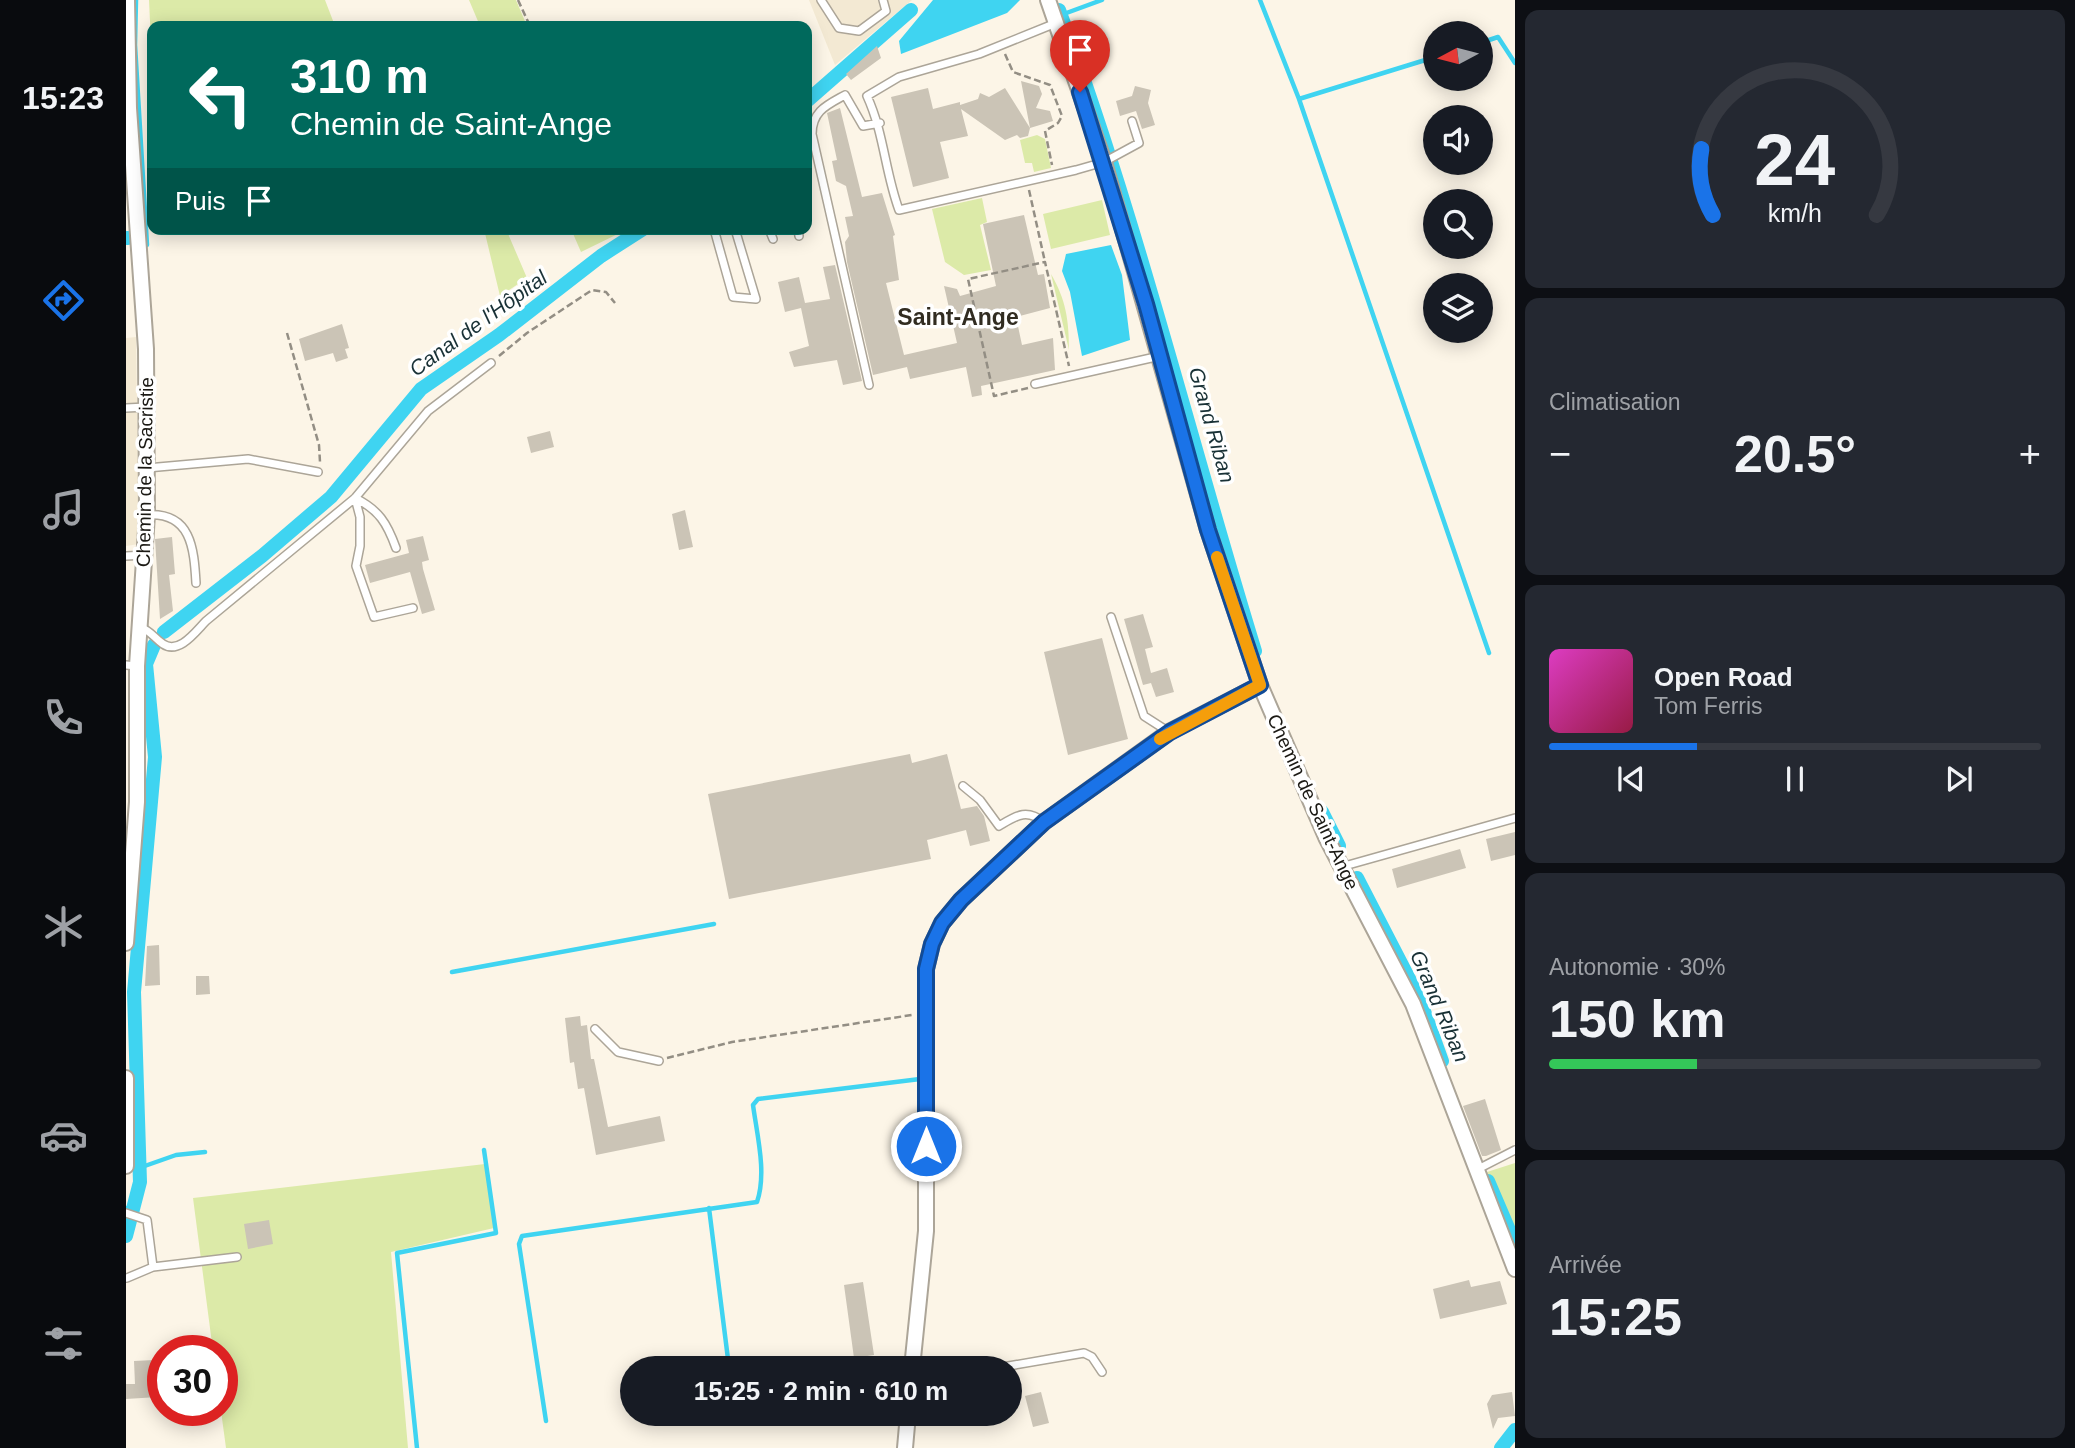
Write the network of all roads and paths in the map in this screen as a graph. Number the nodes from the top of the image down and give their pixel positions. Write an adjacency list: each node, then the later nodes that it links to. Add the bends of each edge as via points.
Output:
1 (127, 0): 28 (street, Chemin de la Sacristie)
2 (518, 0): 6 (path)
3 (821, 0): 4 (lane, via 839,28 859,31 886,10)
4 (883, 0)
5 (1048, 0): 7 (street, Chemin de Saint-Ange)
6 (528, 21)
7 (1056, 23): 8 (lane); 13 (street, Chemin de Saint-Ange)
8 (1001, 45): 11 (lane, via 878,86 867,96); 14 (path, via 1013,72 1050,85 1062,117 1045,131)
9 (1132, 121): 13 (lane, via 1139,143)
10 (812, 123): 11 (lane, via 820,109 845,95 863,126)
11 (880, 123): 15 (lane, via 899,210)
12 (812, 148): 27 (lane)
13 (1104, 162): 14 (lane); 23 (street, Chemin de Saint-Ange)
14 (1055, 175): 15 (lane)
15 (1027, 181): 20 (path)
16 (716, 235): 17 (lane, via 733,297 756,299)
17 (737, 235)
18 (771, 235): 19 (lane)
19 (773, 239)
20 (1045, 262): 25 (path); 26 (path, via 968,279 994,396)
21 (615, 303): 24 (path, via 606,292 592,290)
22 (287, 333): 31 (path, via 319,445)
23 (1160, 356): 25 (lane); 42 (street, Chemin de Saint-Ange, via 1208,530)
24 (491, 363): 32 (lane, via 428,411)
25 (1071, 376): 26 (lane)
26 (1035, 384)
27 (869, 385)
28 (146, 407): 29 (lane); 30 (street, Chemin de la Sacristie)
29 (126, 408)
30 (147, 468): 31 (lane, via 248,458); 33 (street, Chemin de la Sacristie)
31 (318, 471)
32 (355, 498): 34 (lane, via 386,520); 38 (lane, via 360,517 356,566 374,617); 40 (lane, via 187,641 166,646)
33 (147, 515): 35 (street, Chemin de la Sacristie); 37 (lane, via 165,514 185,528 195,555)
34 (396, 548)
35 (145, 555): 36 (lane); 40 (street, Chemin de la Sacristie)
36 (126, 556)
37 (196, 583)
38 (413, 608)
39 (1111, 617): 43 (lane, via 1144,716)
40 (140, 627): 41 (street, Chemin de la Sacristie)
41 (131, 666): 48 (street, Chemin de la Sacristie, via 137,802)
42 (1260, 685): 43 (street); 47 (street, Chemin de Saint-Ange)
43 (1170, 732): 46 (street)
44 (963, 786): 46 (lane, via 981,800 999,826 1020,813)
45 (1515, 818): 47 (lane)
46 (1044, 822): 49 (street, via 942,923 926,969)
47 (1341, 867): 55 (street, Chemin de Saint-Ange, via 1413,1004)
48 (126, 943)
49 (926, 1014): 51 (path, via 732,1042); 61 (street, via 926,1231)
50 (595, 1029): 51 (lane, via 618,1052)
51 (659, 1060)
52 (126, 1078): 54 (street)
53 (1515, 1150): 55 (lane)
54 (126, 1166)
55 (1478, 1169): 59 (street, Chemin de Saint-Ange)
56 (126, 1213): 58 (lane, via 147,1220)
57 (237, 1256): 58 (lane)
58 (153, 1267): 60 (lane)
59 (1515, 1269)
60 (127, 1278)
61 (913, 1356)
62 (1022, 1364): 63 (lane, via 1084,1353)
63 (1102, 1372)
64 (906, 1426): 65 (street)
65 (905, 1448)

